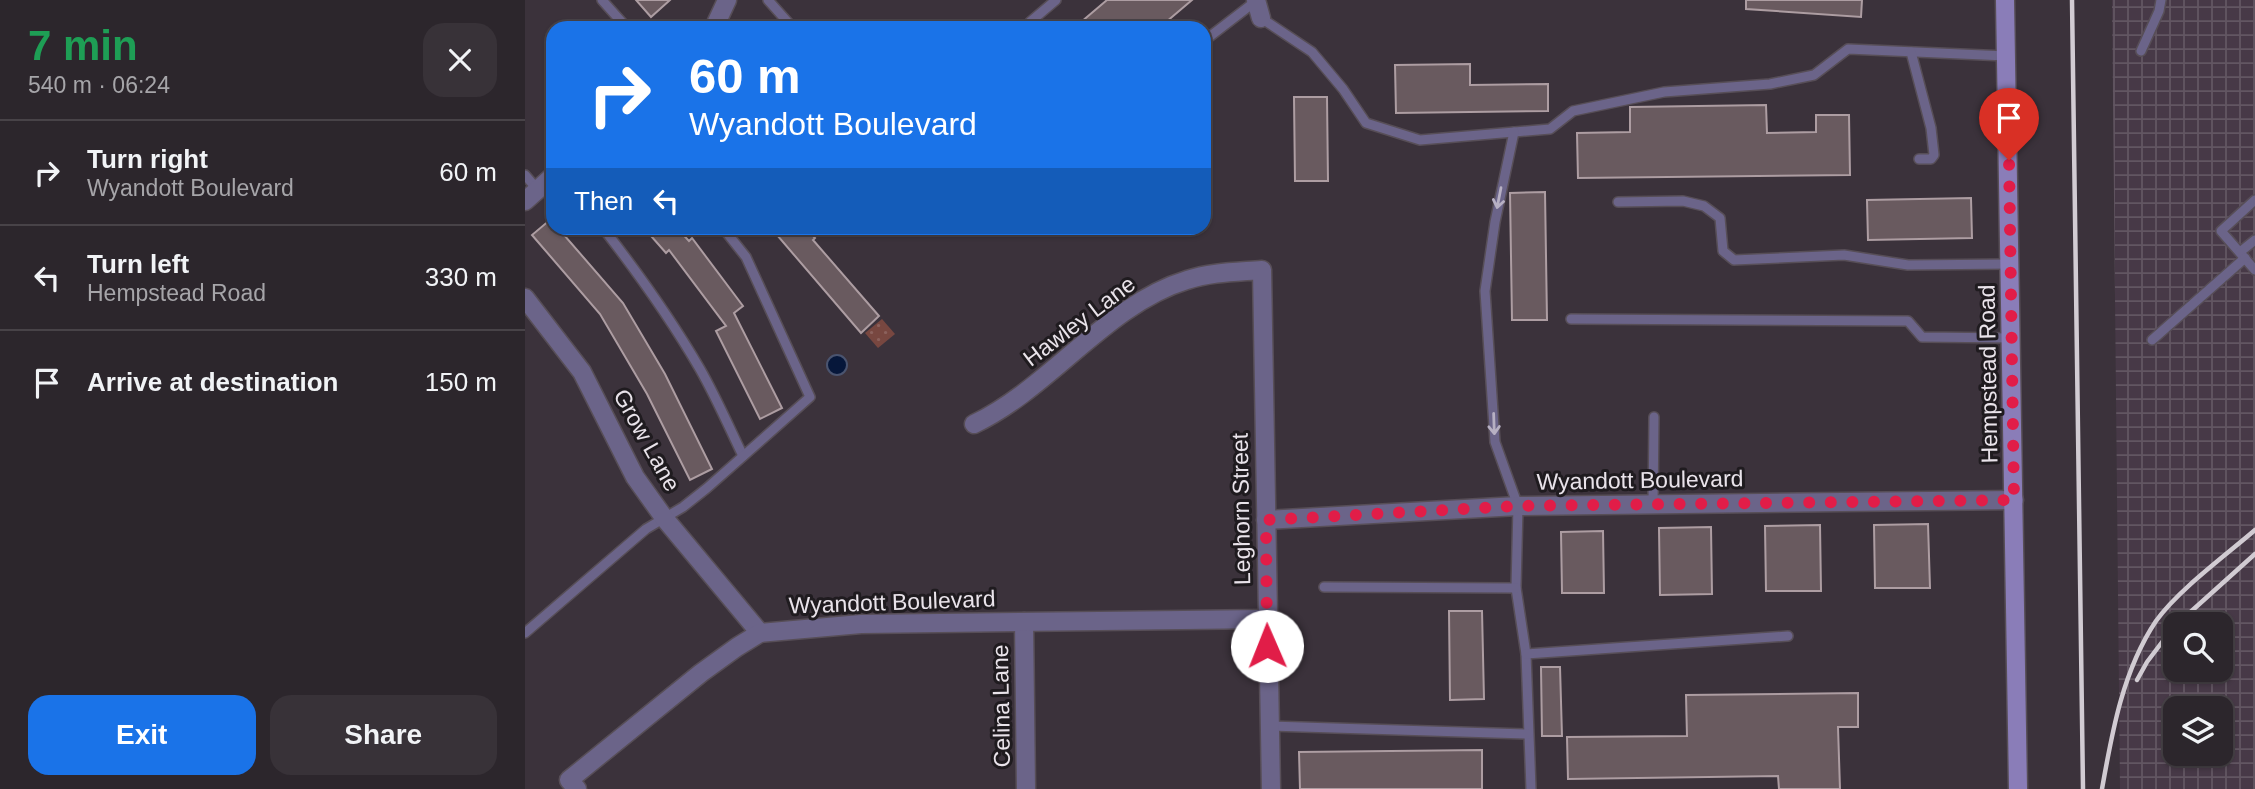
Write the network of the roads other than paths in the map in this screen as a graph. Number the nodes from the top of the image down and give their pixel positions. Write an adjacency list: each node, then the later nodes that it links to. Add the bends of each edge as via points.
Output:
1 (602, 0): 8 (lane)
2 (727, 0): 9 (street)
3 (768, 0): 10 (lane)
4 (1056, 0): 11 (lane)
5 (2005, 0): 15 (main road, Hempstead Road)
6 (2161, 0): 13 (lane)
7 (1257, 6): 12 (lane); 16 (lane, via 1312,52 1366,123 1420,140)
8 (621, 21)
9 (716, 21)
10 (787, 21)
11 (1031, 21)
12 (1211, 36)
13 (2141, 51)
14 (1911, 52): 15 (lane); 16 (lane, via 1848,48 1814,75 1664,92 1573,111 1550,129); 17 (lane, via 1934,155)
15 (2008, 56): 27 (main road, Hempstead Road)
16 (1514, 132): 39 (lane, one-way to 39, via 1485,291 1495,442)
17 (1919, 159)
18 (525, 175): 20 (lane)
19 (546, 182): 20 (street)
20 (531, 195)
21 (2255, 200): 26 (lane, via 2221,230)
22 (1618, 202): 27 (lane, via 1683,201 1704,206 1720,218 1723,251 1734,260 1845,255 1908,265)
23 (608, 235): 36 (lane, via 702,371)
24 (729, 235): 36 (lane, via 746,257 810,397)
25 (2255, 240): 26 (lane)
26 (2242, 255): 29 (lane); 33 (lane)
27 (2011, 264): 32 (main road, Hempstead Road)
28 (1262, 270): 35 (street, Hawley Lane, via 1208,275 1163,289 1124,313 1014,402); 41 (street, Leghorn Street)
29 (2255, 270)
30 (527, 304): 40 (street, Grow Lane, via 582,372 635,477)
31 (1571, 319): 32 (lane, via 1908,321 1922,337)
32 (2012, 338): 37 (main road, Hempstead Road)
33 (2152, 340)
34 (1654, 417): 38 (lane)
35 (974, 424)
36 (743, 456): 40 (lane)
37 (2014, 500): 38 (street, Wyandott Boulevard); 56 (main road, Hempstead Road)
38 (1653, 505): 39 (street, Wyandott Boulevard)
39 (1518, 506): 41 (street, Wyandott Boulevard); 43 (lane)
40 (665, 519): 46 (street, Grow Lane); 47 (lane, via 646,529)
41 (1266, 520): 44 (street, Leghorn Street)
42 (1324, 587): 43 (lane)
43 (1516, 588): 49 (lane)
44 (1266, 619): 45 (street, Wyandott Boulevard); 50 (street, Leghorn Street)
45 (1024, 622): 46 (street, Wyandott Boulevard, via 861,624); 53 (street, Celina Lane)
46 (760, 633): 52 (street, Wyandott Boulevard, via 701,673)
47 (525, 634)
48 (1789, 636): 49 (lane)
49 (1526, 654): 51 (lane)
50 (1269, 726): 51 (lane); 54 (street, Leghorn Street)
51 (1528, 734): 55 (lane)
52 (573, 785)
53 (1026, 789)
54 (1271, 789)
55 (1531, 789)
56 (2018, 789)

